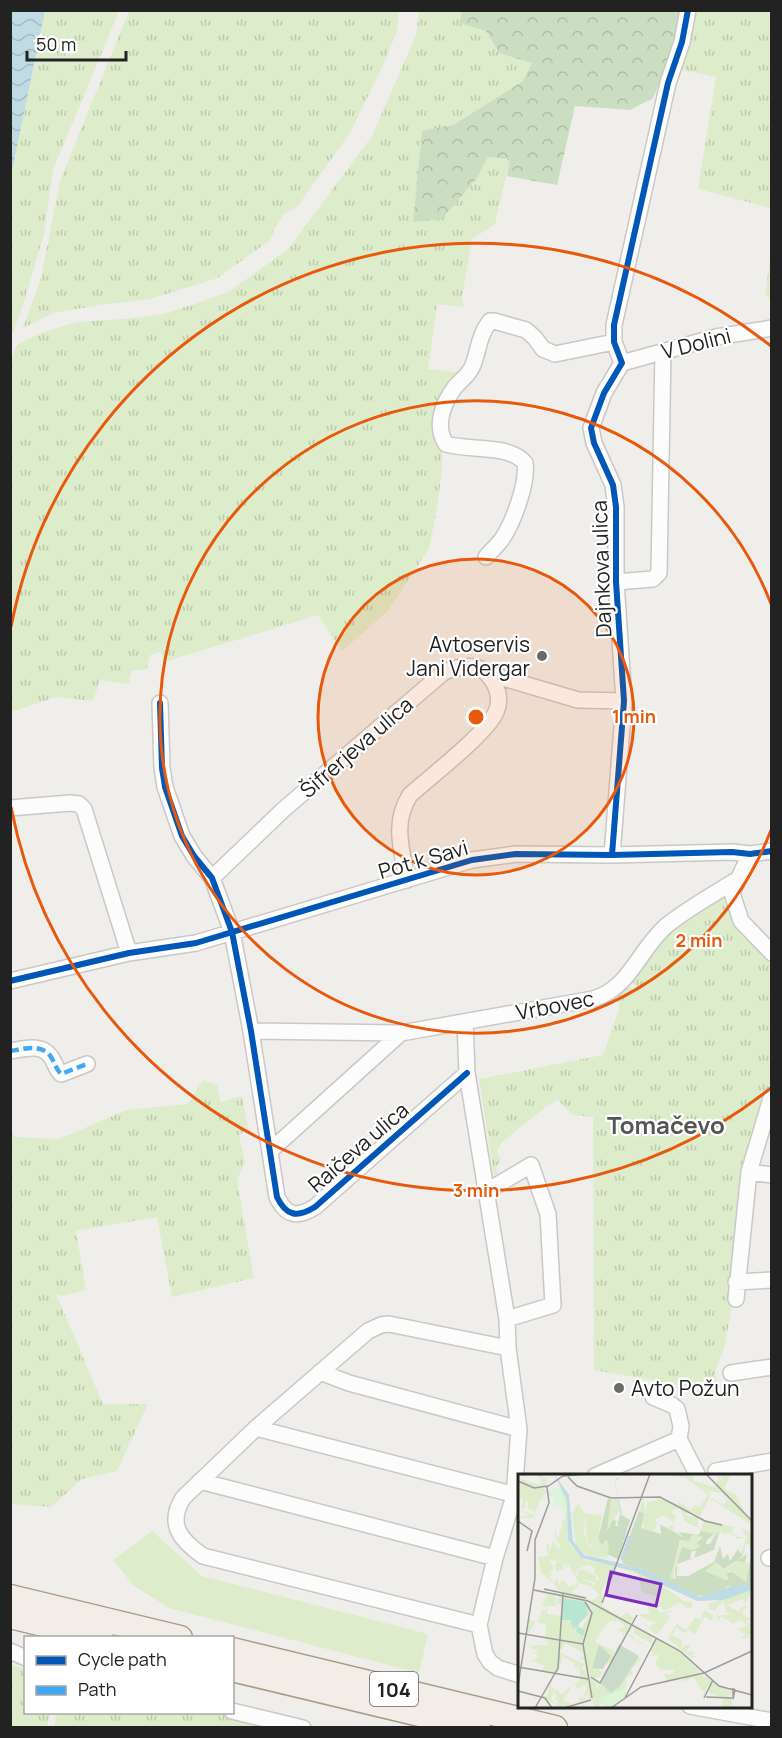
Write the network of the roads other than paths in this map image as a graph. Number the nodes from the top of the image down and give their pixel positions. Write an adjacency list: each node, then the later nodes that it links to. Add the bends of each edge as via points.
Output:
1 (688, 10): 3 (street, via 614,325)
2 (771, 327): 4 (street, V Dolini, via 716,336)
3 (614, 342): 5 (street); 6 (street, via 555,354 516,326 490,321 484,328 473,365 444,406 439,430 446,444 508,453 525,463 524,483 513,518 503,538)
4 (663, 351): 5 (street, V Dolini); 7 (street, Dajnkova ulica, via 659,573 654,579)
5 (621, 363): 7 (street, Dajnkova ulica, via 591,428 615,496)
6 (486, 557)
7 (616, 582): 9 (street, Dajnkova ulica)
8 (486, 673): 9 (street, via 578,700); 15 (street, Šifrerjeva ulica, via 465,666 444,672 283,810); 16 (street, via 499,699 495,714 410,795 400,812)
9 (624, 701): 14 (street, Dajnkova ulica)
10 (160, 702): 15 (street, via 165,787 182,836)
11 (10, 808): 19 (street, via 70,803 84,809)
12 (771, 851): 13 (street, Pot k Savi)
13 (750, 854): 14 (street, Pot k Savi); 17 (street)
14 (612, 855): 16 (street, Pot k Savi, via 516,854 472,860)
15 (212, 878): 18 (street)
16 (407, 880): 18 (street, Pot k Savi)
17 (735, 881): 20 (street, via 732,893 741,921); 22 (street, Vrbovec, via 667,926 649,943 625,979 604,996)
18 (232, 932): 19 (street, Pot k Savi, via 196,943); 23 (street)
19 (129, 953): 21 (street, Pot k Savi)
20 (771, 953)
21 (10, 981)
22 (465, 1022): 24 (street, Vrbovec); 27 (street)
23 (251, 1031): 24 (street, Vrbovec); 29 (street)
24 (401, 1033): 29 (street)
25 (10, 1051): 26 (street, via 44,1049 61,1074)
26 (87, 1064)
27 (467, 1073): 29 (street, Raičeva ulica, via 308,1211 290,1213 281,1206); 32 (street)
28 (771, 1095): 30 (street)
29 (270, 1151)
30 (749, 1172): 31 (street); 34 (street)
31 (771, 1174)
32 (488, 1191): 36 (street); 36 (street, via 531,1165 548,1214 553,1305)
33 (771, 1280): 34 (street)
34 (736, 1282): 35 (street)
35 (736, 1299)
36 (507, 1320): 37 (street)
37 (508, 1348): 39 (street, via 410,1327 381,1325 368,1331); 43 (street)
38 (771, 1367): 40 (street)
39 (320, 1372): 42 (street); 43 (street)
40 (731, 1373)
41 (653, 1397): 44 (street, via 677,1409)
42 (256, 1428): 49 (street); 50 (street)
43 (519, 1429): 50 (street)
44 (679, 1439): 47 (street); 48 (street)
45 (771, 1461): 46 (street)
46 (716, 1471)
47 (600, 1474)
48 (697, 1474)
49 (200, 1481): 51 (street); 54 (street, via 183,1498 175,1518 188,1544 203,1556)
50 (517, 1496): 51 (street)
51 (495, 1558): 54 (street)
52 (10, 1597): 56 (main road)
53 (10, 1616): 55 (main road)
54 (479, 1625): 61 (street, via 490,1662)
55 (93, 1636)
56 (172, 1636)
57 (234, 1650): 67 (main road, 104)
58 (10, 1651): 59 (street)
59 (24, 1657)
60 (234, 1669): 66 (main road, 104)
61 (518, 1676)
62 (706, 1708): 64 (street)
63 (234, 1711): 65 (street)
64 (771, 1721)
65 (303, 1728)
66 (478, 1728)
67 (555, 1728)

